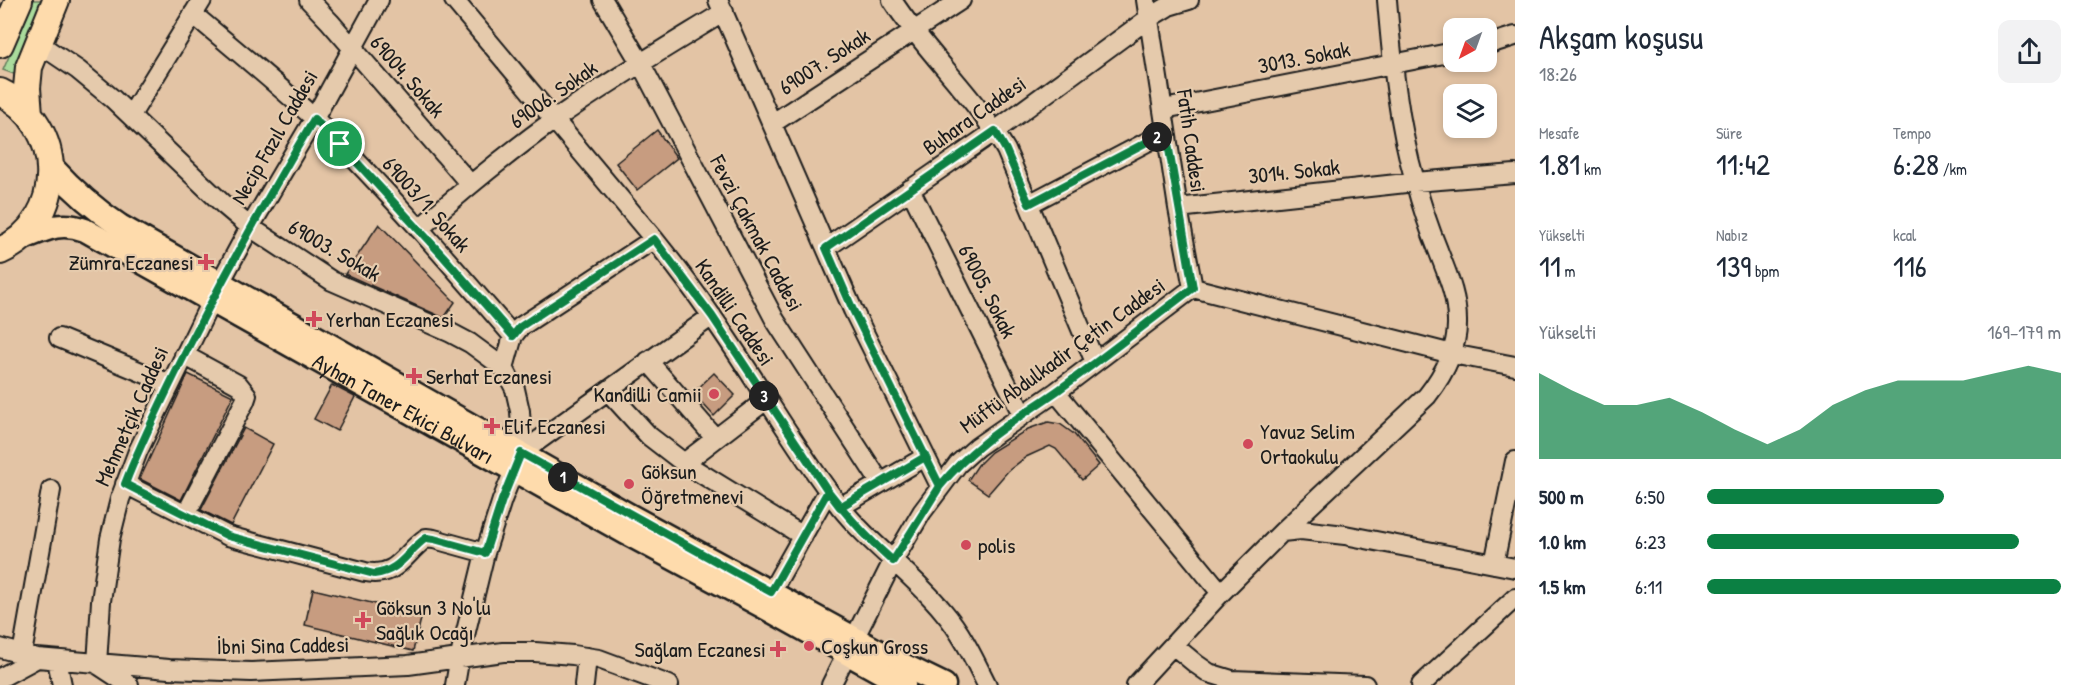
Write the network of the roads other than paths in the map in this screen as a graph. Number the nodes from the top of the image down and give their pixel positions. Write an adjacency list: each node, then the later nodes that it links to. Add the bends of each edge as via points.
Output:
1 (19, 0): 18 (highway)
2 (56, 0): 17 (highway)
3 (309, 0): 19 (street, 69004. Sokak)
4 (379, 0): 19 (street, Necip Fazıl Caddesi)
5 (454, 0): 28 (street, Kandilli Caddesi)
6 (603, 0): 21 (street, Fevzi Çakmak Caddesi)
7 (892, 0): 14 (street)
8 (961, 0): 14 (street, 69007. Sokak)
9 (1189, 0): 13 (street, Buhara Caddesi)
10 (1387, 0): 22 (street)
11 (721, 6): 21 (street, 69006. Sokak); 29 (street)
12 (197, 7): 26 (street); 27 (street, 69003/1. Sokak)
13 (1147, 9): 24 (street, Fatih Caddesi); 30 (street, Buhara Caddesi)
14 (915, 31): 29 (street, 69007. Sokak); 30 (street)
15 (1515, 36): 16 (street)
16 (1497, 42)
17 (38, 43): 25 (highway, via 29,67); 26 (street, 69003. Sokak, via 78,70)
18 (0, 44)
19 (353, 48): 27 (street, Necip Fazıl Caddesi); 35 (street, 69004. Sokak)
20 (1443, 54): 22 (street, 3013. Sokak)
21 (641, 64): 28 (street, 69006. Sokak); 65 (street, Fevzi Çakmak Caddesi, via 775,320)
22 (1393, 65): 24 (street, 3013. Sokak); 34 (street)
23 (0, 92): 25 (highway)
24 (1164, 109): 31 (street, Fatih Caddesi)
25 (29, 114): 32 (highway, via 44,138)
26 (131, 115): 39 (street, 69003. Sokak)
27 (314, 119): 39 (street, Necip Fazıl Caddesi); 40 (street, 69003/1. Sokak)
28 (555, 120): 35 (street, 69006. Sokak); 41 (street, Kandilli Caddesi)
29 (773, 123): 43 (street)
30 (995, 131): 36 (street, Buhara Caddesi); 37 (street)
31 (1166, 132): 37 (street); 38 (street, Fatih Caddesi)
32 (51, 166): 42 (highway, via 43,208 28,231); 45 (main road, Ayhan Taner Ekici Bulvarı, via 97,211)
33 (1515, 174): 34 (street, 3014. Sokak)
34 (1415, 182): 38 (street, 3014. Sokak); 49 (street, via 1455,298 1457,334)
35 (470, 184): 40 (street, 69006. Sokak)
36 (910, 189): 43 (street, Buhara Caddesi); 59 (street, 69005. Sokak)
37 (1029, 204): 52 (street)
38 (1178, 208): 44 (street, Fatih Caddesi)
39 (250, 227): 45 (street, Necip Fazıl Caddesi); 54 (street, 69003. Sokak, via 332,281 451,333)
40 (418, 229): 47 (street, 69003/1. Sokak)
41 (654, 239): 46 (street, Kandilli Caddesi); 47 (street, via 520,327)
42 (9, 246): 45 (main road, Ayhan Taner Ekici Bulvarı, via 52,226 73,225)
43 (826, 248): 61 (street)
44 (1193, 288): 49 (street, Müftü Abdulkadir Çetin Caddesi); 52 (street, Müftü Abdulkadir Çetin Caddesi)
45 (216, 291): 50 (street, Mehmetçik Caddesi); 62 (main road, Ayhan Taner Ekici Bulvarı)
46 (712, 316): 51 (street); 58 (street, Kandilli Caddesi)
47 (513, 336): 54 (street)
48 (59, 338): 55 (street)
49 (1452, 354): 53 (street, Müftü Abdulkadir Çetin Caddesi); 72 (street, via 1427,396)
50 (184, 355): 55 (street, Mehmetçik Caddesi); 71 (street, via 239,385 246,395)
51 (648, 361): 56 (street); 60 (street)
52 (1095, 362): 57 (street, Müftü Abdulkadir Çetin Caddesi)
53 (1515, 366)
54 (504, 368): 62 (street, 69003. Sokak, via 520,411)
55 (170, 384): 66 (street, Mehmetçik Caddesi)
56 (608, 391): 62 (street); 64 (street, via 649,436)
57 (1056, 392): 59 (street, Müftü Abdulkadir Çetin Caddesi); 79 (street)
58 (766, 400): 60 (street); 69 (street, Kandilli Caddesi)
59 (1022, 414): 67 (street, Müftü Abdulkadir Çetin Caddesi, via 977,447)
60 (715, 438): 64 (street)
61 (925, 457): 65 (street); 67 (street)
62 (517, 461): 74 (street); 78 (main road, Ayhan Taner Ekici Bulvarı); 82 (main road, Ayhan Taner Ekici Bulvarı)
63 (1515, 461): 76 (street)
64 (684, 463): 73 (street)
65 (880, 482): 70 (street)
66 (125, 484): 71 (street); 88 (street, Mehmetçik Caddesi, via 103,580)
67 (940, 486): 75 (street, Müftü Abdulkadir Çetin Caddesi)
68 (51, 490): 84 (street)
69 (828, 491): 70 (street, Kandilli Caddesi); 73 (street)
70 (840, 507): 75 (street, Kandilli Caddesi)
71 (186, 514): 74 (street, via 240,540 374,574 399,565 426,538)
72 (1282, 532): 76 (street, via 1345,535); 79 (street)
73 (803, 536): 78 (street)
74 (485, 553): 85 (street)
75 (893, 561): 82 (street, Müftü Abdulkadir Çetin Caddesi); 101 (street, Kandilli Caddesi, via 944,611)
76 (1494, 564): 77 (street)
77 (1515, 568)
78 (771, 592): 82 (main road, Ayhan Taner Ekici Bulvarı)
79 (1221, 593): 81 (street)
80 (1515, 598): 104 (street)
81 (1173, 645): 102 (street); 103 (street, via 1209,673 1232,681)
82 (851, 646): 98 (street, Müftü Abdulkadir Çetin Caddesi); 99 (main road); 100 (main road)
83 (0, 648): 84 (street, İbni Sina Caddesi)
84 (29, 656): 87 (street, İbni Sina Caddesi); 90 (street)
85 (460, 657): 86 (street, İbni Sina Caddesi, via 503,652); 91 (street, İbni Sina Caddesi, via 408,665 251,672); 94 (street)
86 (587, 657): 89 (street, İbni Sina Caddesi); 95 (street)
87 (57, 660): 88 (street, İbni Sina Caddesi); 92 (street)
88 (97, 664): 91 (street, İbni Sina Caddesi); 93 (street)
89 (625, 668): 96 (street); 97 (street, İbni Sina Caddesi)
90 (0, 678)
91 (233, 678)
92 (62, 685)
93 (129, 685)
94 (455, 685)
95 (584, 685)
96 (633, 685)
97 (669, 685)
98 (831, 685)
99 (904, 685)
100 (944, 685)
101 (987, 685)
102 (1136, 685)
103 (1365, 685)
104 (1421, 685)

